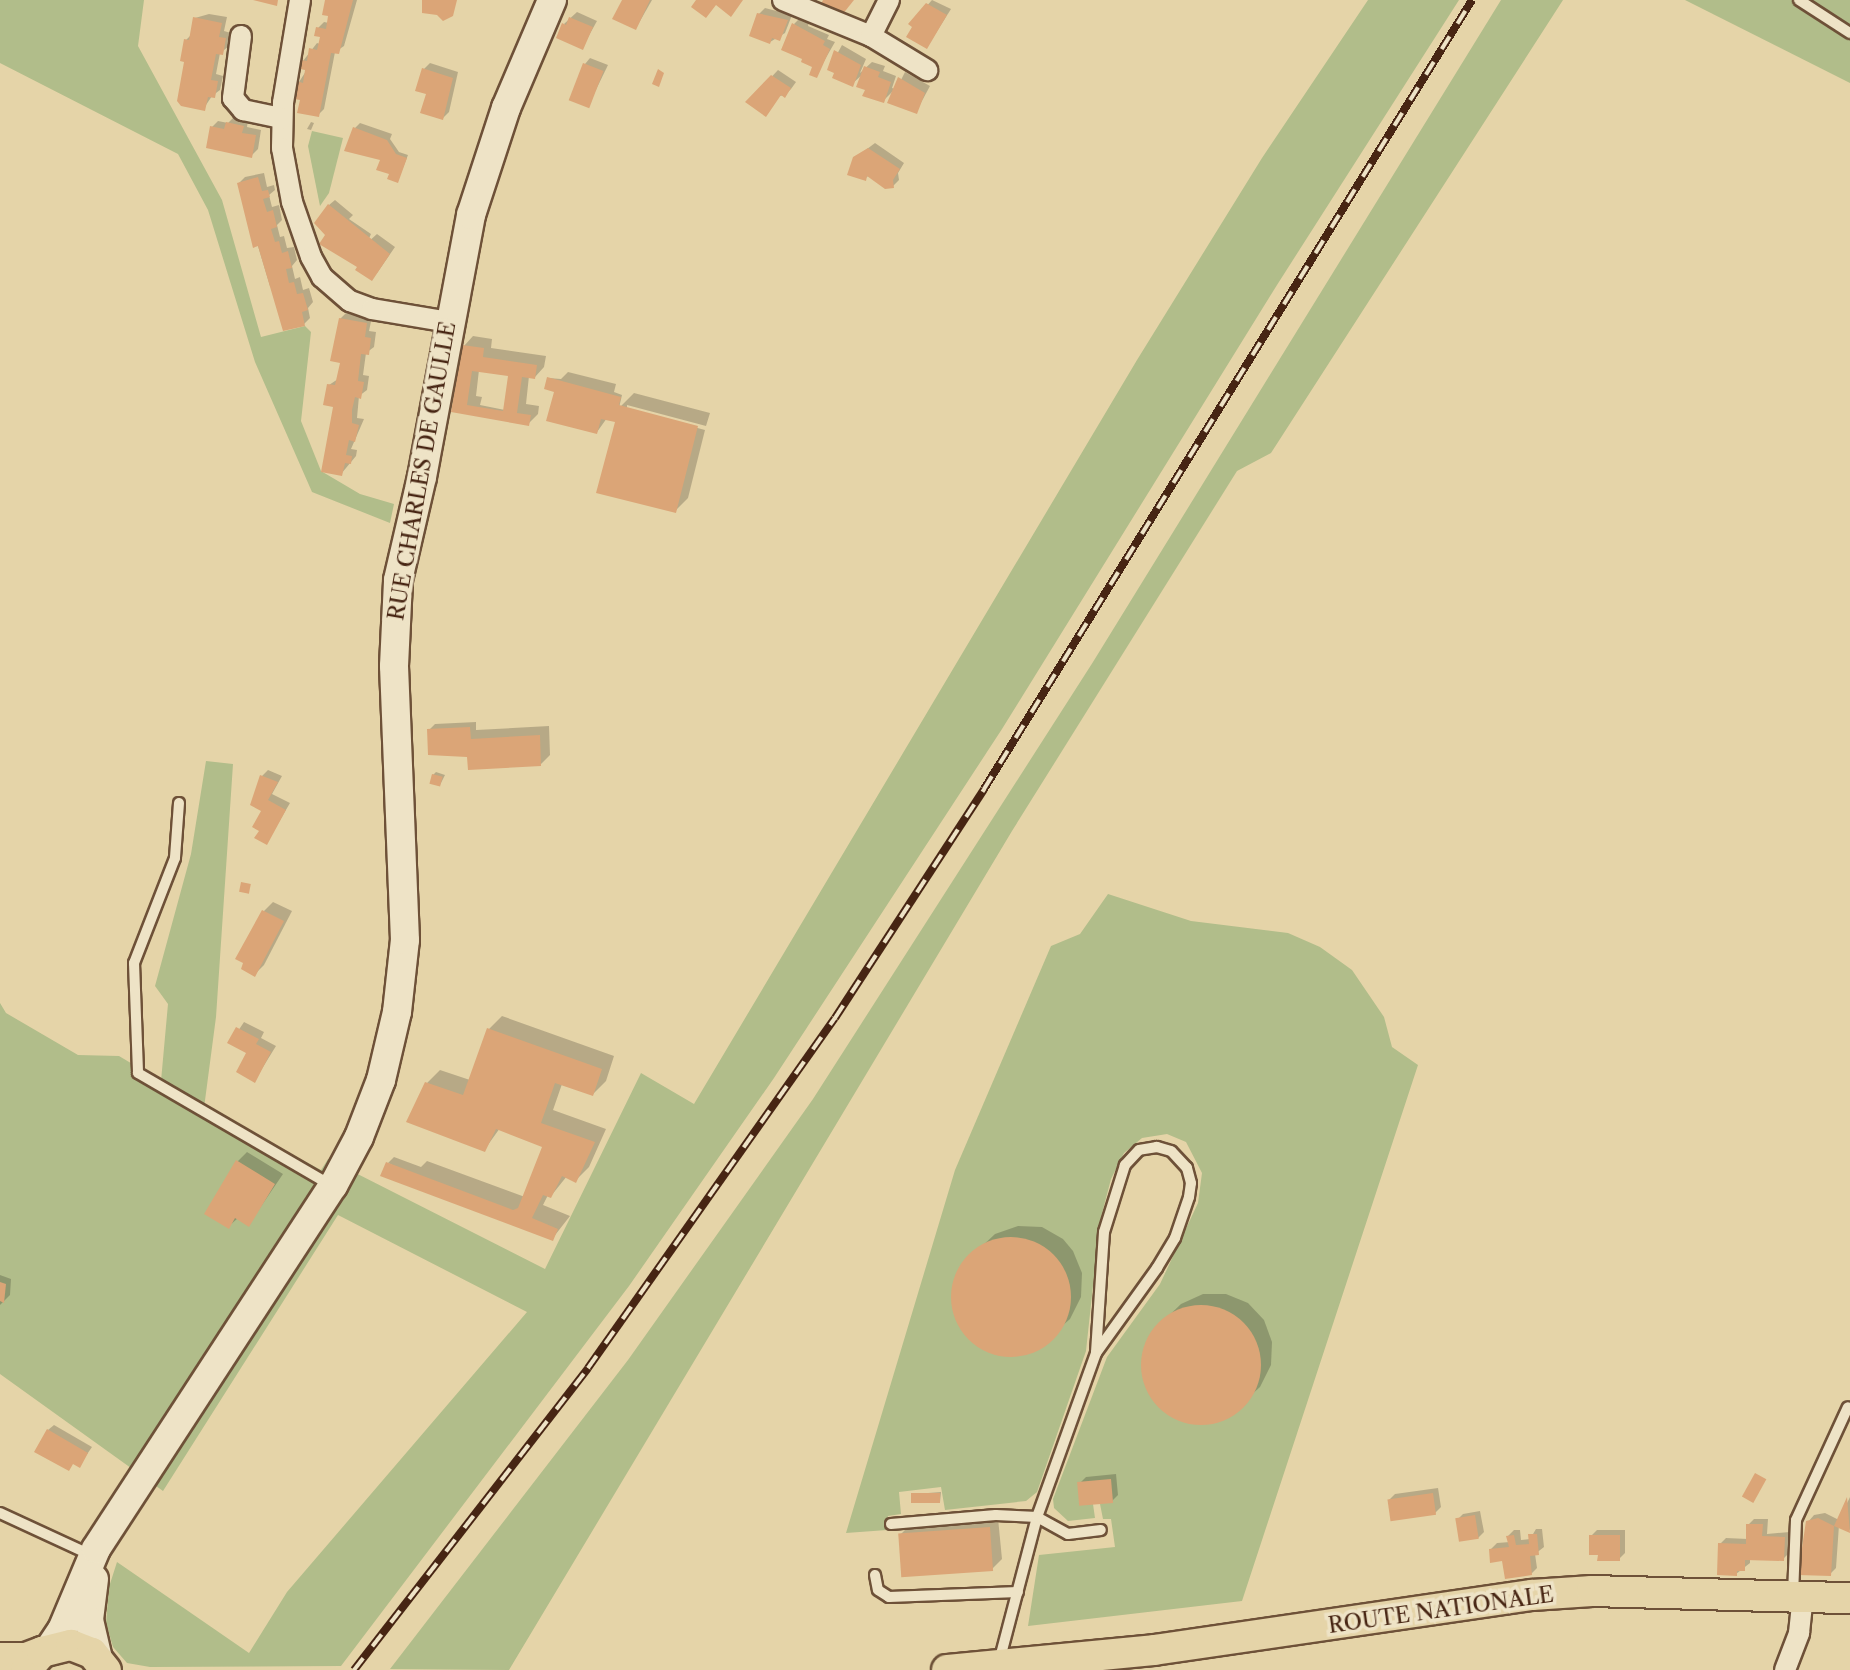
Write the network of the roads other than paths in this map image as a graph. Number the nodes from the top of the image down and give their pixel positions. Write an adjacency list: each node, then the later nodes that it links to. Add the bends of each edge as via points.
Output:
1 (300, 0): 10 (street)
2 (552, 0): 11 (street, RUE CHARLES DE GAULLE, via 487,161)
3 (783, 0): 8 (street)
4 (889, 0): 8 (street)
5 (1799, 0): 6 (lane)
6 (1850, 33)
7 (241, 36): 10 (street, via 233,98 243,110)
8 (871, 36): 9 (street)
9 (927, 70)
10 (282, 118): 11 (street, via 289,189 322,277 360,306)
11 (449, 322): 13 (street, RUE CHARLES DE GAULLE, via 395,603 405,898 400,994 374,1100)
12 (179, 803): 13 (lane, via 175,858 134,963 138,1073)
13 (333, 1186): 20 (street, RUE CHARLES DE GAULLE)
14 (1096, 1353): 14 (lane, via 1175,1238 1191,1183 1187,1168 1171,1151 1139,1150 1125,1165 1104,1232); 17 (lane)
15 (1848, 1407): 24 (lane, via 1796,1520)
16 (0, 1513): 20 (lane)
17 (1037, 1517): 18 (lane); 19 (lane, via 1068,1534); 22 (lane)
18 (891, 1524)
19 (1101, 1530)
20 (96, 1557): 26 (street, via 62,1630); 28 (street, via 89,1607)
21 (875, 1575): 22 (lane, via 878,1590 889,1597)
22 (1018, 1592): 29 (lane)
23 (1850, 1598): 24 (main road)
24 (1798, 1605): 25 (main road); 29 (main road, ROUTE NATIONALE, via 1664,1600 1530,1607); 31 (street, via 1797,1644)
25 (1850, 1613)
26 (39, 1657): 27 (main road); 28 (main road, via 71,1645)
27 (0, 1658)
28 (105, 1665)
29 (998, 1666): 30 (main road, ROUTE NATIONALE)
30 (947, 1670)
31 (1785, 1670)

